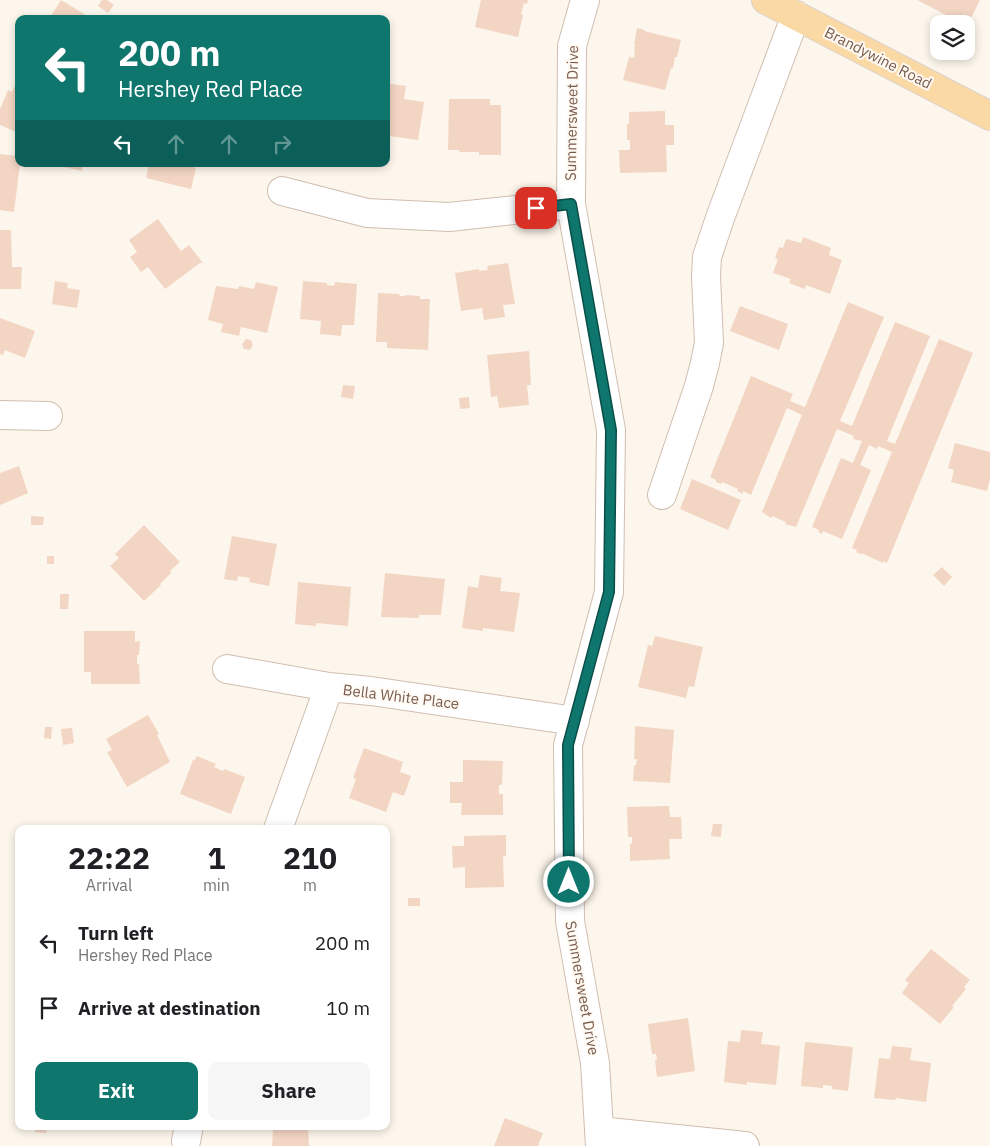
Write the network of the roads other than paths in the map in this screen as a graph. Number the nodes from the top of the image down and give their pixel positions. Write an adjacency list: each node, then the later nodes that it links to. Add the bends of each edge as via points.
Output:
1 (585, 0): 6 (street, Summersweet Drive, via 572,46)
2 (766, 0): 3 (main road, Brandywine Road)
3 (796, 15): 4 (main road, Brandywine Road); 9 (street, via 708,256 709,343 705,364)
4 (990, 116)
5 (282, 191): 6 (street, via 367,213 449,218)
6 (571, 204): 12 (street, Summersweet Drive, via 611,430 609,592)
7 (0, 415): 8 (street)
8 (48, 416)
9 (662, 495)
10 (227, 669): 11 (street, Bella White Place)
11 (329, 687): 12 (street, Bella White Place); 13 (street)
12 (575, 721): 14 (street, Summersweet Drive, via 568,745 570,921 595,1063)
13 (279, 825)
14 (599, 1138): 15 (street)
15 (745, 1146)

